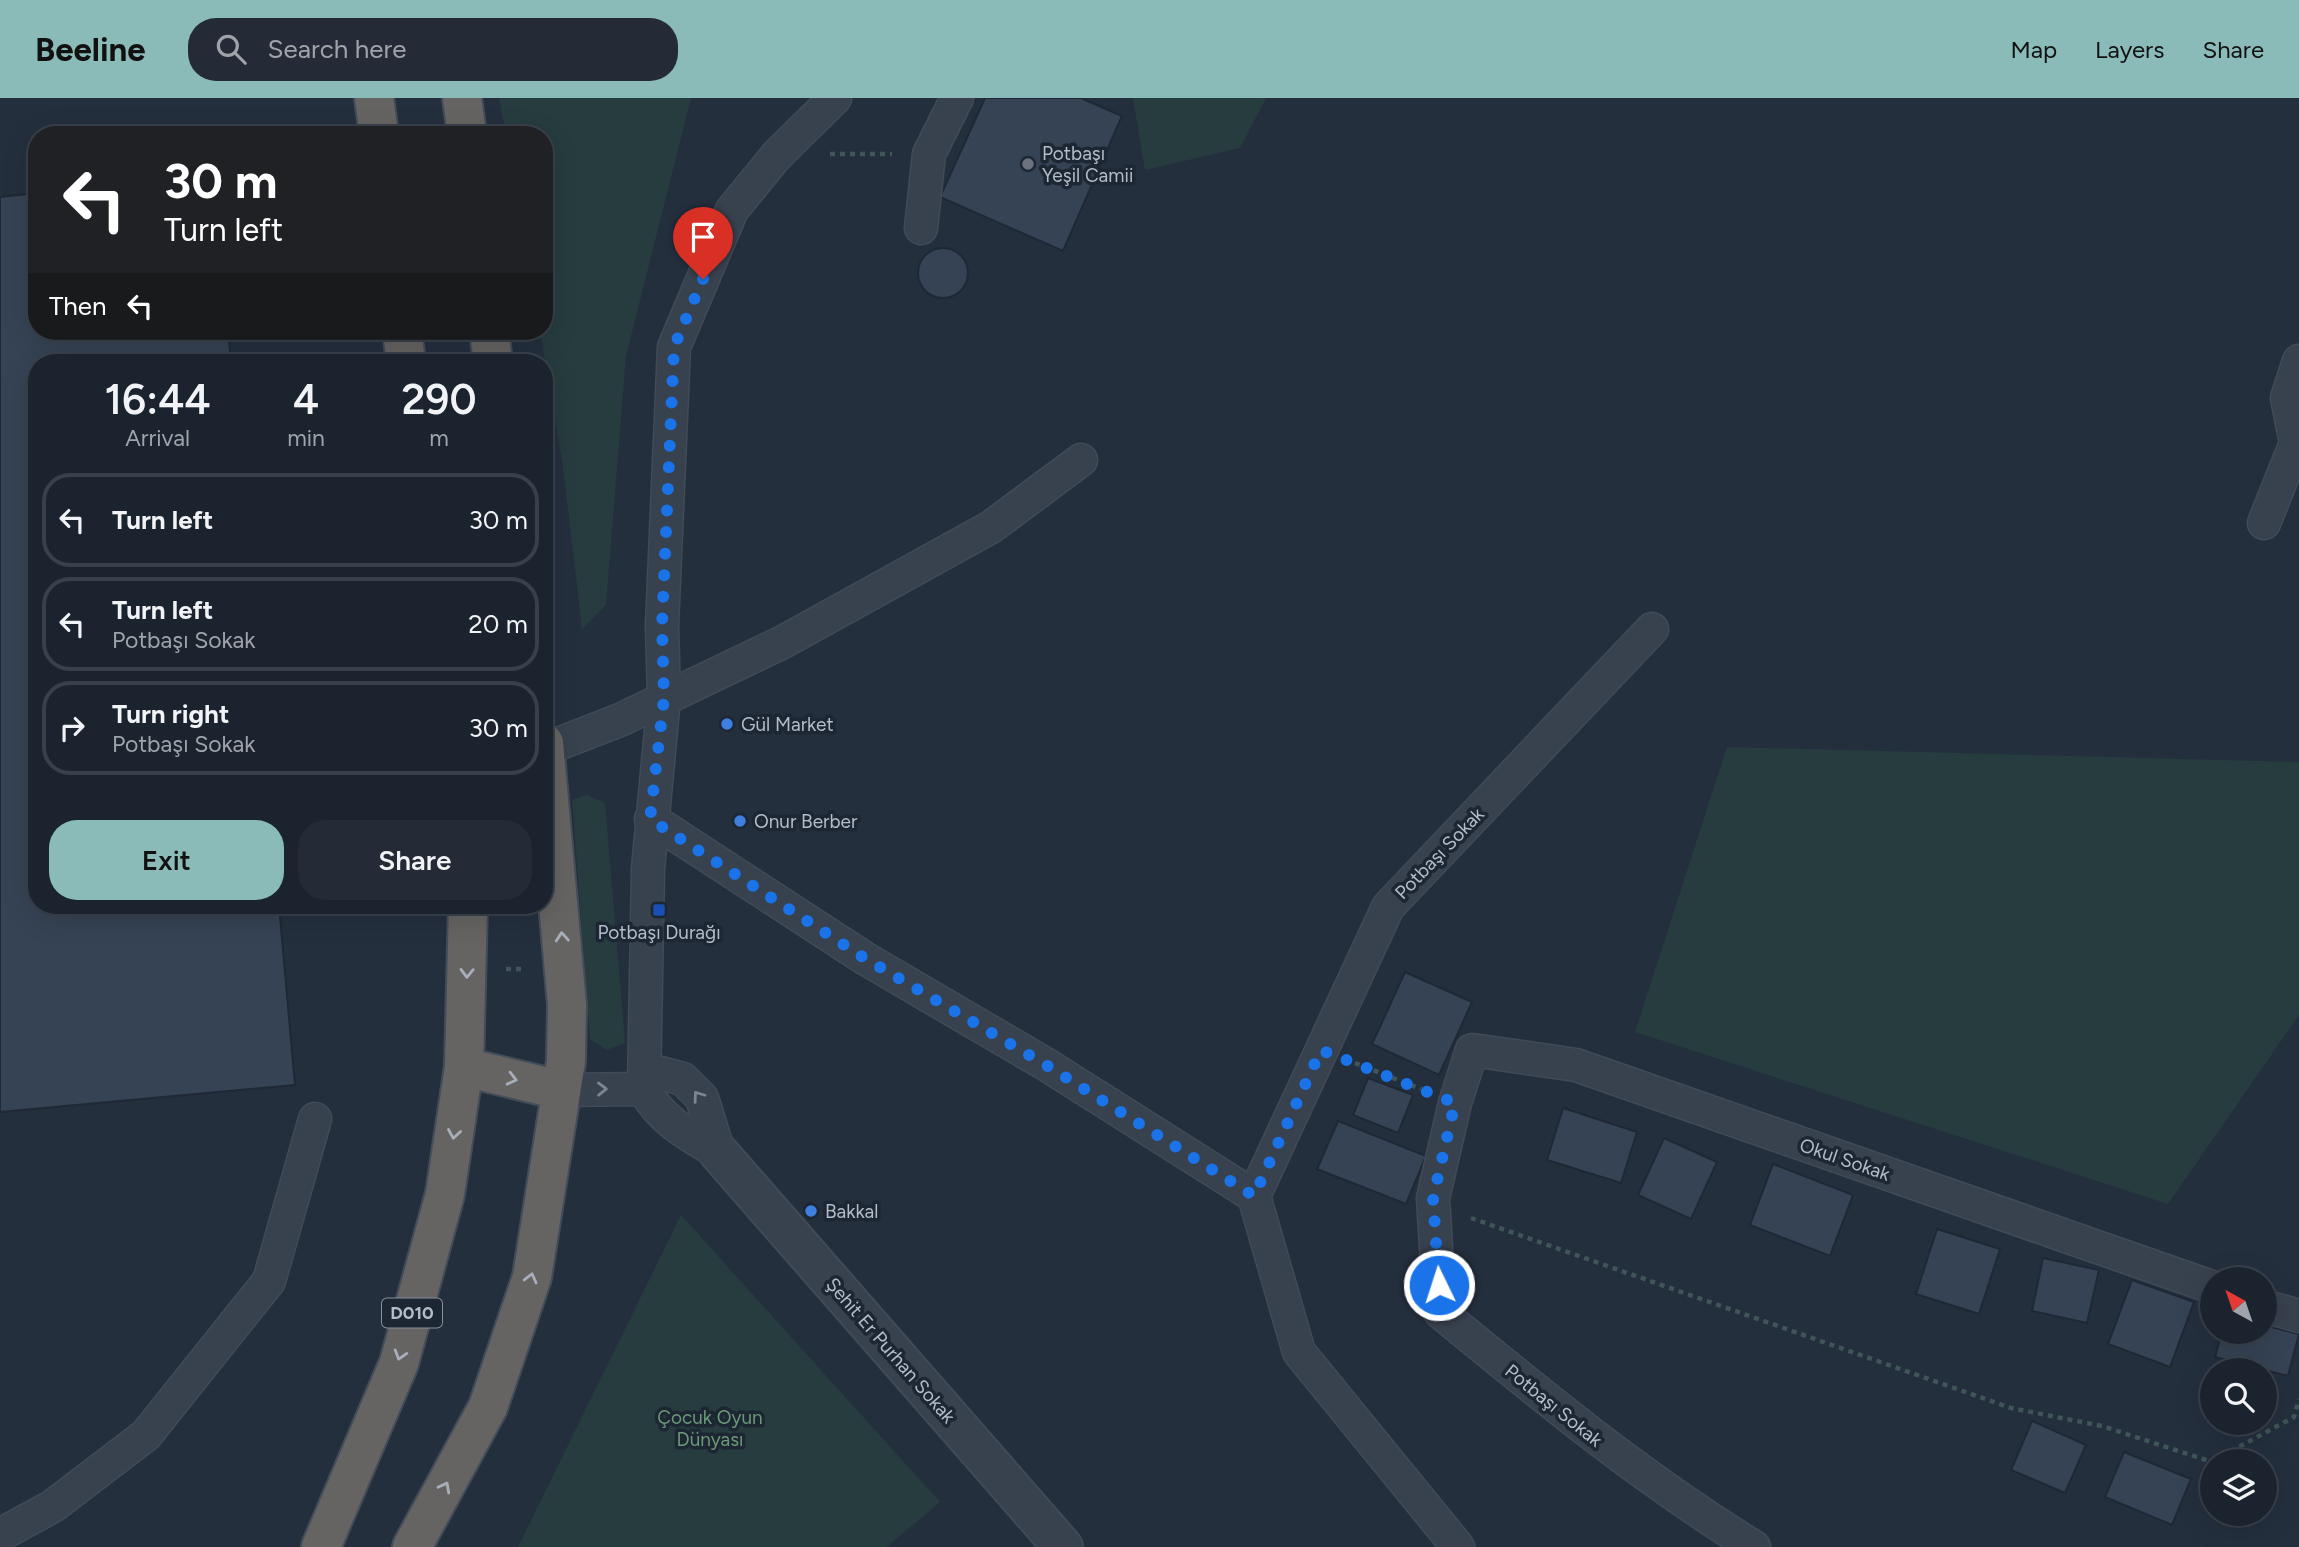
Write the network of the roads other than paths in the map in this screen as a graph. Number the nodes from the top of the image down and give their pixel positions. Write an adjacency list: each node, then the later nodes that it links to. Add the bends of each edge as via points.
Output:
1 (374, 98): 5 (highway)
2 (462, 98): 6 (highway)
3 (835, 98): 12 (street, via 777,155 732,210 674,347 662,625)
4 (957, 98): 7 (street, via 929,154)
5 (378, 126)
6 (466, 126)
7 (921, 228)
8 (2299, 361): 10 (street, via 2287,398 2296,443)
9 (1081, 460): 12 (street, via 991,527 783,642)
10 (2264, 523)
11 (1652, 629): 23 (street, Potbaşı Sokak, via 1388,907)
12 (664, 698): 13 (street); 14 (street)
13 (553, 746)
14 (650, 819): 19 (street); 23 (street, via 866,959)
15 (553, 842): 20 (highway, one-way to 15, via 566,1061 567,1005)
16 (468, 914): 18 (highway, D010, one-way to 18)
17 (1472, 1050): 24 (street, Okul Sokak, via 1576,1065); 32 (street, Potbaşı Sokak, via 1455,1103 1433,1205 1440,1312 1584,1431)
18 (464, 1067): 20 (highway, one-way to 20); 28 (highway, D010, one-way to 28, via 445,1194 399,1363)
19 (645, 1079): 20 (street, Şehit Er Purhan Sokak, one-way to 19); 22 (street, Şehit Er Purhan Sokak, via 683,1079 702,1098)
20 (560, 1090): 29 (highway, one-way to 20, via 488,1407 532,1278)
21 (315, 1119): 27 (street, via 269,1281 146,1435 53,1506)
22 (719, 1153): 30 (street, Şehit Er Purhan Sokak)
23 (1254, 1196): 31 (street, via 1299,1352)
24 (2200, 1283)
25 (2277, 1310): 26 (street)
26 (2299, 1316)
27 (0, 1535)
28 (321, 1547)
29 (412, 1547)
30 (1063, 1547)
31 (1458, 1547)
32 (1754, 1547)

